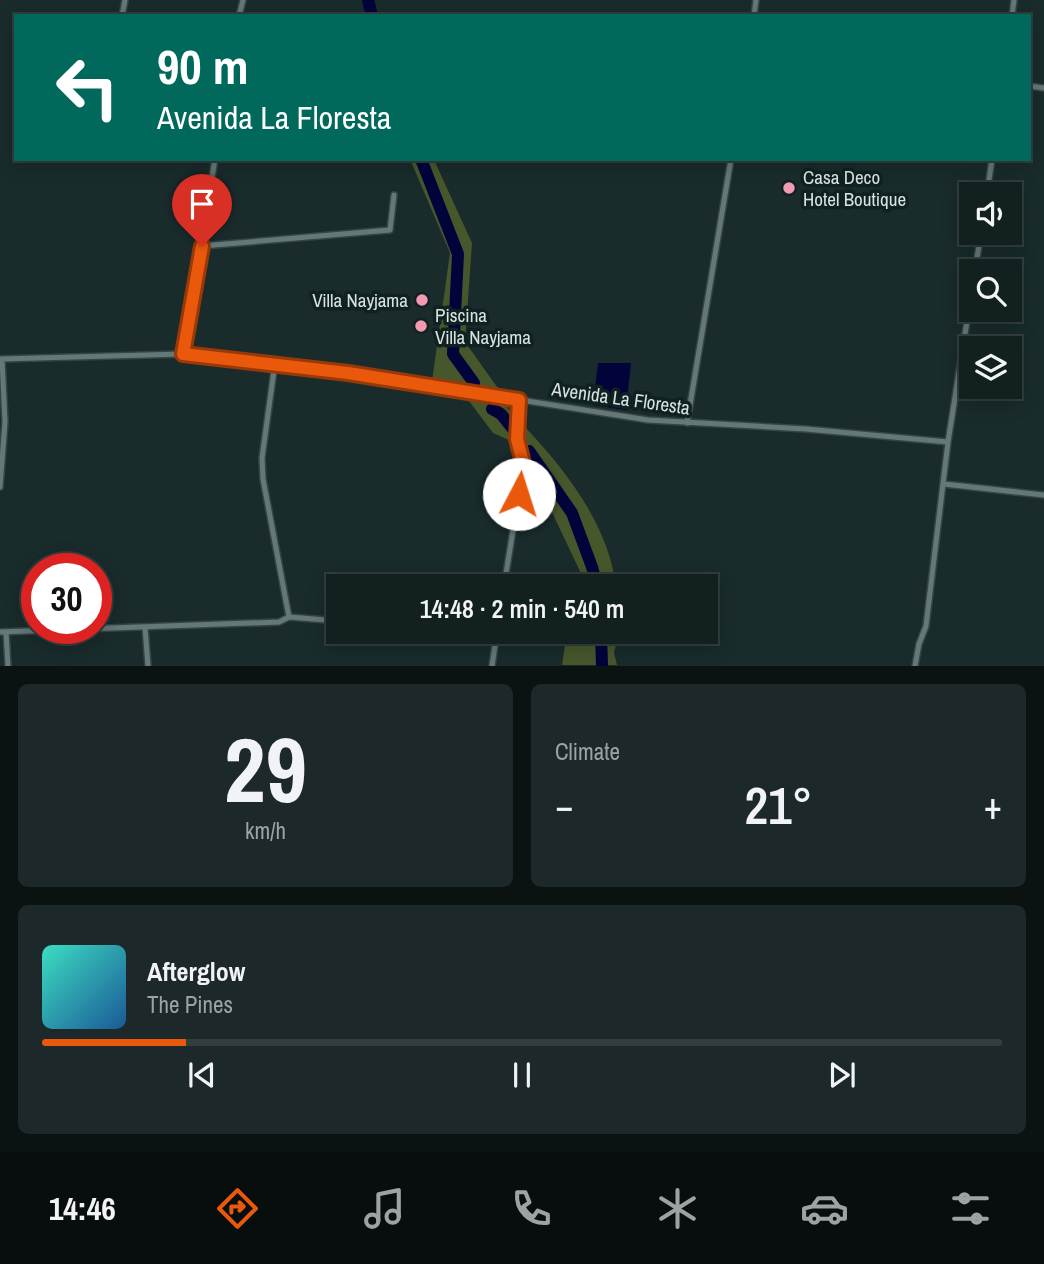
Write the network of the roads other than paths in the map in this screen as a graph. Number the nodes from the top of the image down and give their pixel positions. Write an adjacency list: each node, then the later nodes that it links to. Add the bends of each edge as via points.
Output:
1 (215, 161): 6 (street)
2 (731, 161): 12 (street)
3 (992, 161): 4 (street)
4 (989, 182)
5 (394, 195): 6 (street, via 390,230)
6 (202, 246): 8 (street)
7 (967, 322): 13 (street)
8 (183, 354): 9 (street, Avenida La Floresta); 10 (street, Avenida La Floresta)
9 (1, 359): 15 (street, via 5,422)
10 (275, 363): 11 (street, Avenida La Floresta); 18 (street, via 263,479)
11 (519, 400): 12 (street, Avenida La Floresta); 17 (street, via 517,439 522,475)
12 (687, 423): 13 (street, Avenida La Floresta)
13 (948, 442): 14 (street)
14 (944, 484): 16 (street); 26 (street, via 926,626)
15 (0, 487)
16 (1044, 495)
17 (506, 574)
18 (289, 617): 19 (street); 20 (street, via 279,622)
19 (326, 620)
20 (145, 627): 21 (street); 24 (street)
21 (3, 632): 23 (street)
22 (495, 644): 25 (street)
23 (8, 666)
24 (148, 666)
25 (492, 666)
26 (915, 666)

